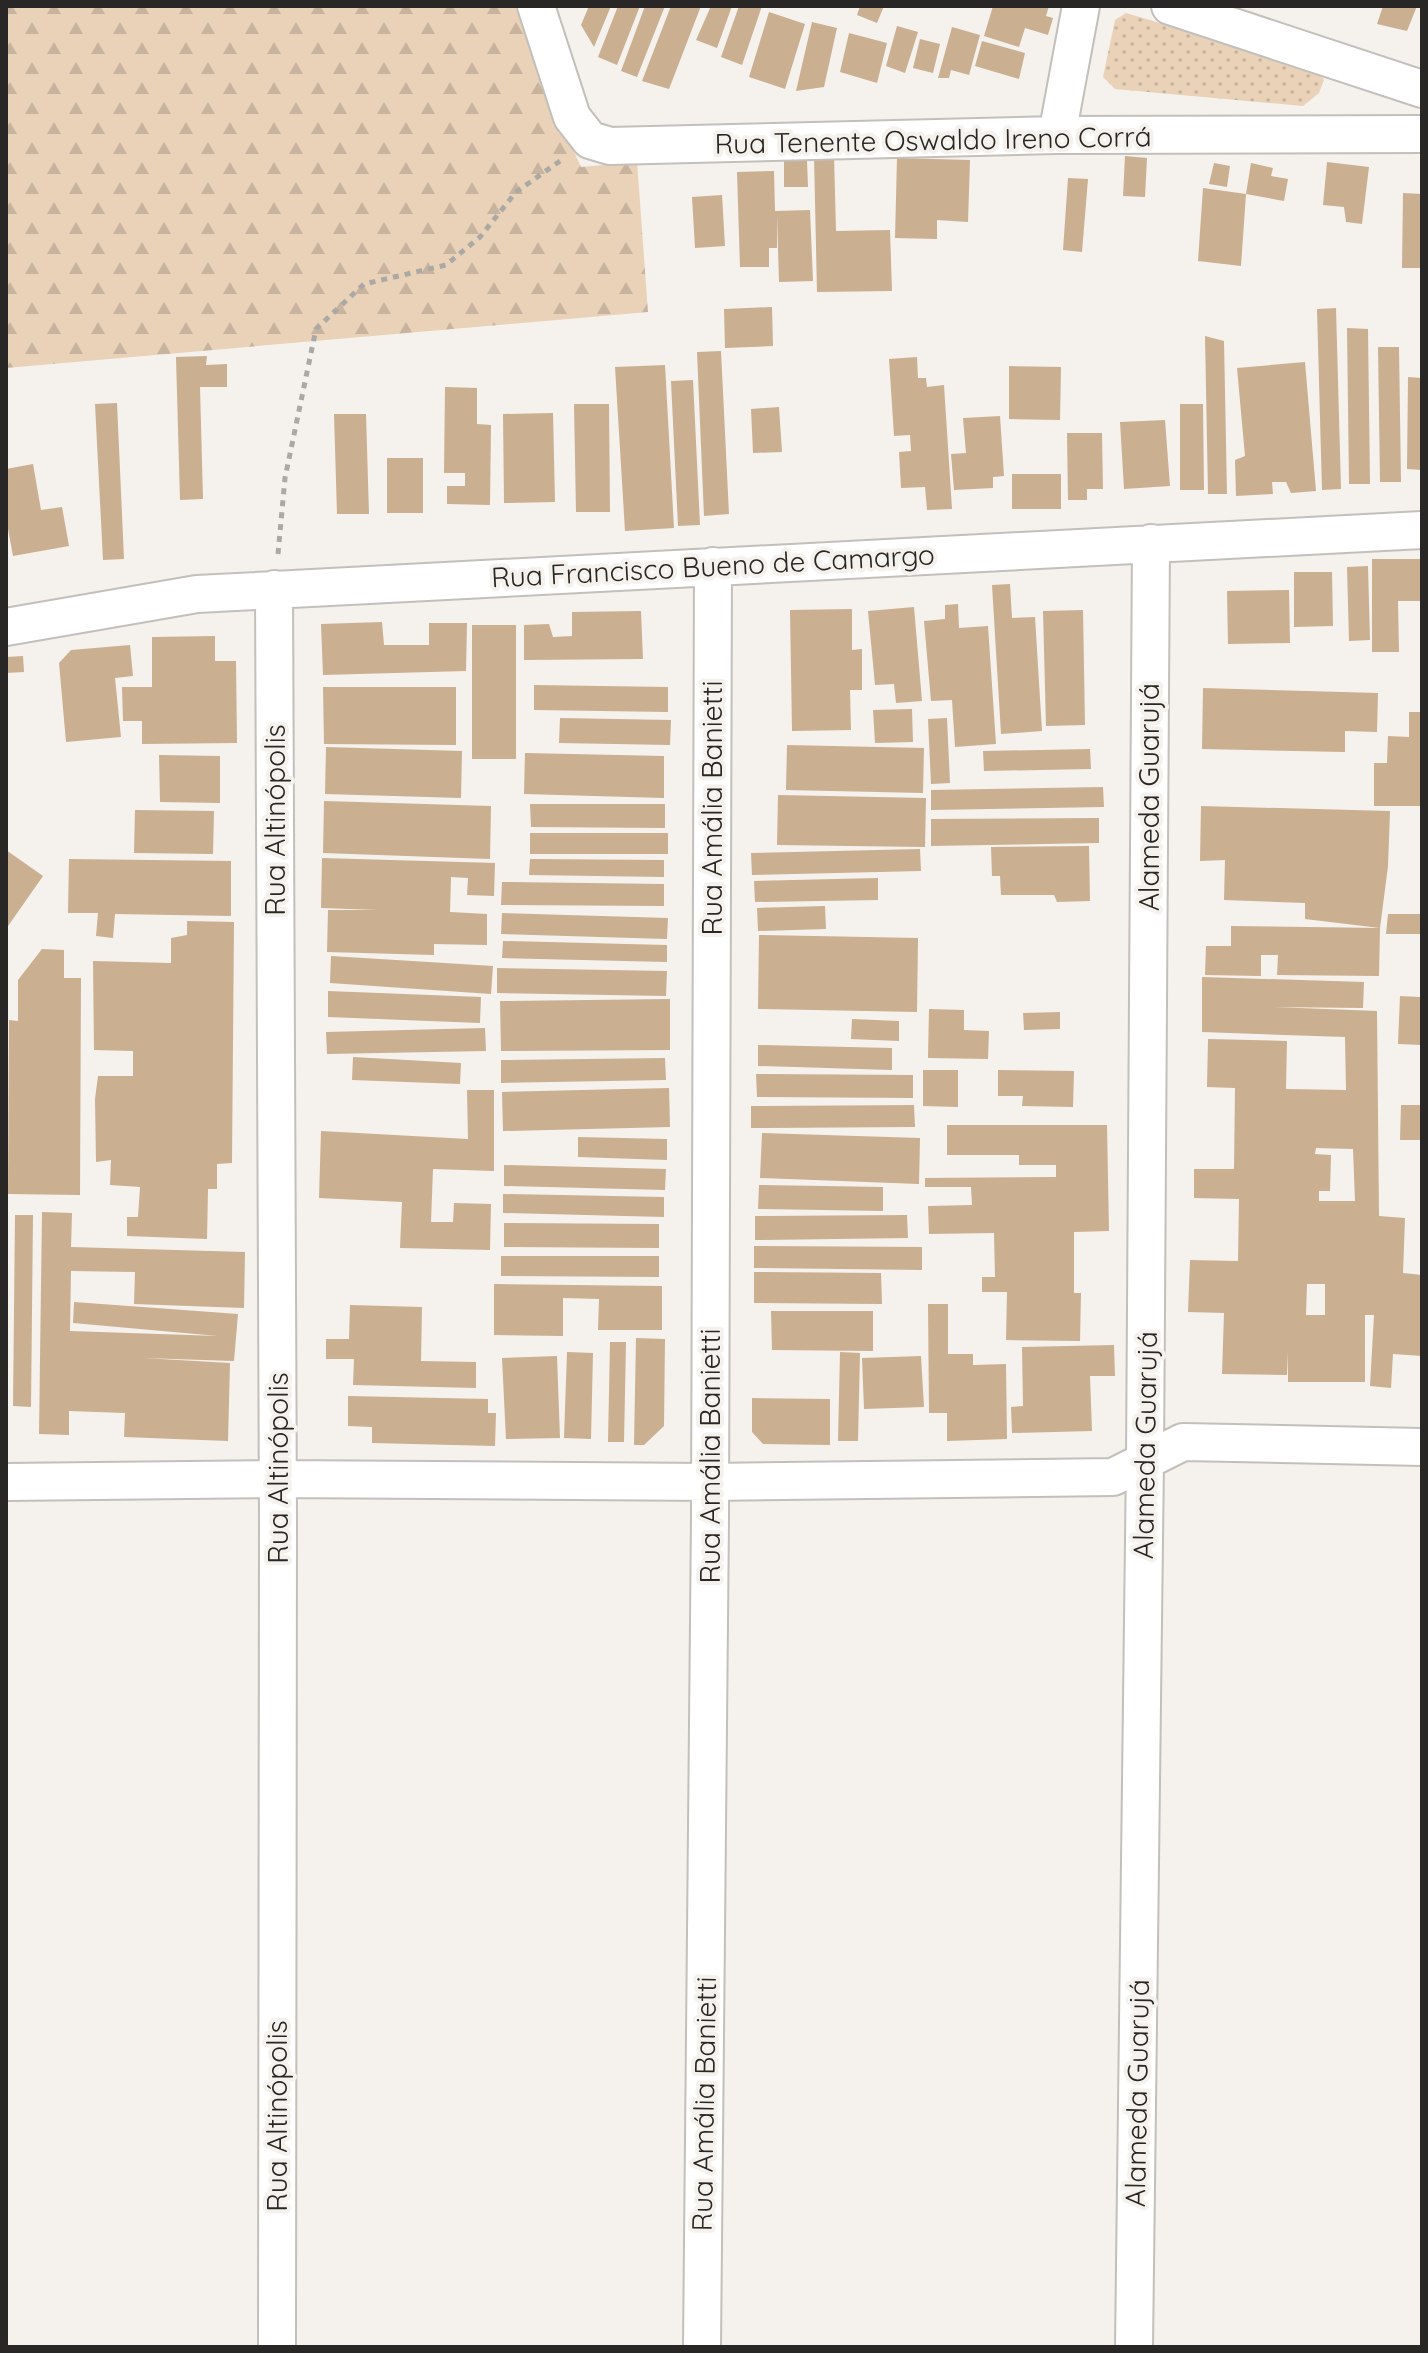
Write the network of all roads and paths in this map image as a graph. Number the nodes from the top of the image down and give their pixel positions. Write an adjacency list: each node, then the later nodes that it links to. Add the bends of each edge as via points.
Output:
1 (536, 6): 7 (street, via 572,117)
2 (1081, 6): 6 (street)
3 (1170, 6): 4 (street)
4 (1422, 89)
5 (1422, 134): 6 (street, Rua Tenente Oswaldo Ireno Corrá)
6 (1057, 135): 7 (street, Rua Tenente Oswaldo Ireno Corrá, via 610,146)
7 (590, 140): 11 (path, via 516,192 480,237 446,265 364,284 316,329 285,478)
8 (1422, 530): 9 (street, Rua Francisco Bueno de Camargo)
9 (1151, 543): 10 (street, Rua Francisco Bueno de Camargo); 14 (street, Alameda Guarujá)
10 (713, 566): 11 (street, Rua Francisco Bueno de Camargo); 17 (street, Rua Amália Banietti)
11 (274, 589): 12 (street, Rua Francisco Bueno de Camargo, via 197,594); 15 (street, Rua Altinópolis)
12 (6, 627)
13 (1422, 1447): 14 (street, via 1183,1442)
14 (1145, 1460): 17 (street, via 1113,1477); 20 (street, Alameda Guarujá)
15 (278, 1479): 16 (street); 17 (street); 18 (street, Rua Altinópolis)
16 (6, 1482)
17 (710, 1482): 19 (street, Rua Amália Banietti)
18 (277, 2347)
19 (702, 2347)
20 (1134, 2347)

